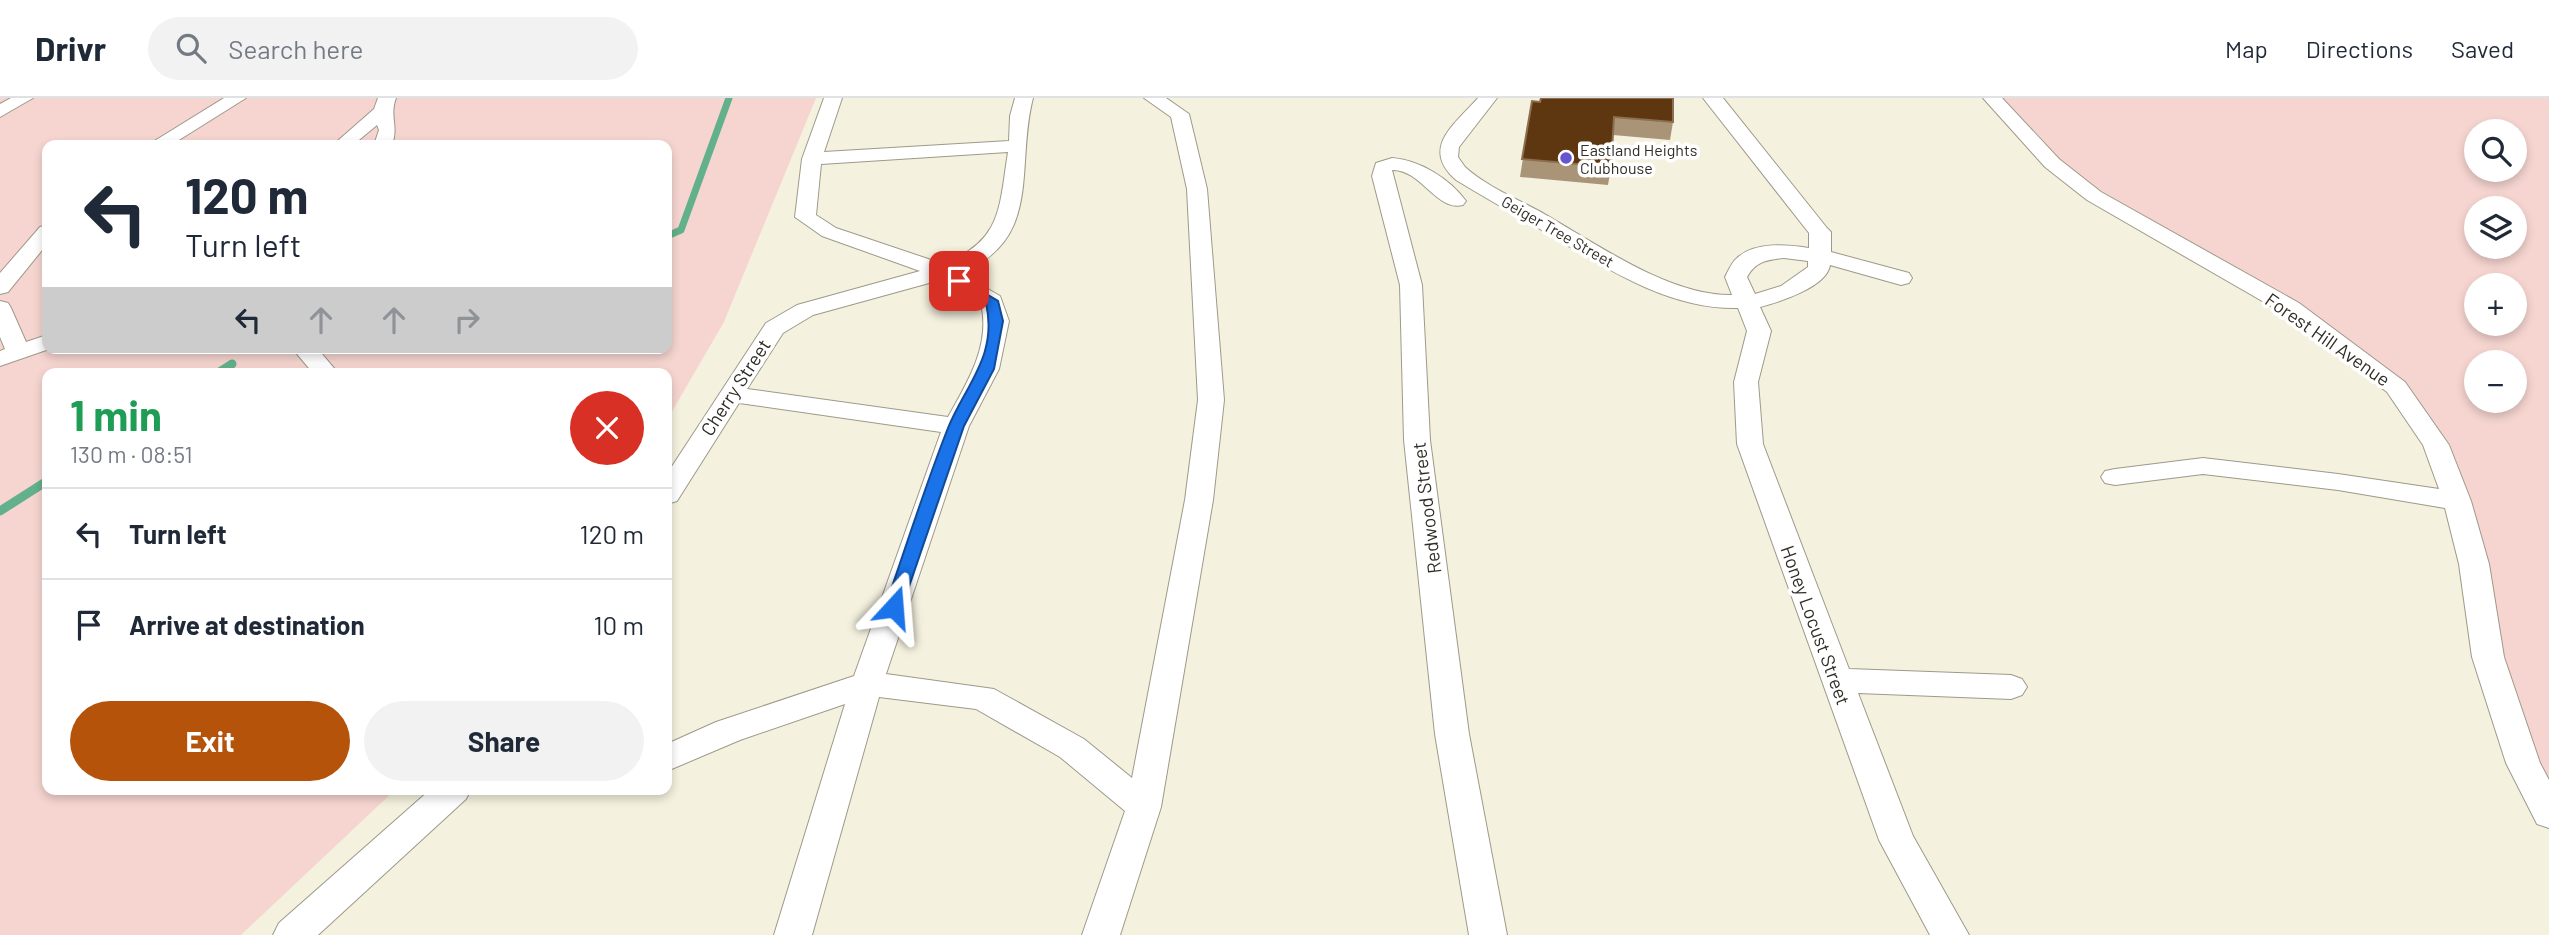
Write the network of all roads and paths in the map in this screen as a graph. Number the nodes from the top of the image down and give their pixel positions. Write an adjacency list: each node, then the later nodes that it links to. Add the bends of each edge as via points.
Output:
1 (24, 98): 10 (street)
2 (237, 98): 11 (street)
3 (833, 98): 15 (street)
4 (1024, 98): 14 (street, Cherry Street)
5 (1153, 98): 38 (street, via 1180,114 1197,189 1212,400 1199,500)
6 (1488, 98): 22 (street, Geiger Tree Street, via 1451,141 1452,165 1463,176 1642,279 1702,298)
7 (1712, 98): 18 (street, via 1820,232)
8 (1992, 98): 32 (street, Forest Hill Avenue, via 2052,163 2094,196 2291,308 2396,387 2436,444)
9 (384, 104): 12 (street); 13 (street)
10 (0, 112)
11 (166, 140)
12 (347, 140)
13 (385, 140)
14 (1018, 146): 15 (street); 19 (street, Cherry Street, via 1009,212 994,243 971,261)
15 (812, 159): 19 (street, via 805,217 829,232)
16 (1456, 201): 43 (street, Redwood Street, via 1410,167 1395,163 1382,167 1411,285 1419,453 1452,734)
17 (42, 237): 21 (street)
18 (1818, 256): 20 (street); 22 (street, via 1819,268 1808,279); 22 (street, Honey Locust Street, via 1793,250 1749,259 1738,268 1736,278)
19 (943, 272): 28 (street, Cherry Street, via 794,316 774,328); 29 (street, via 992,301 997,321 987,369)
20 (1901, 278)
21 (0, 287)
22 (1748, 303): 33 (street, Honey Locust Street, via 1759,331 1746,382 1750,444)
23 (0, 307): 26 (street)
24 (42, 344): 26 (street)
25 (309, 354): 27 (street)
26 (9, 356)
27 (322, 368)
28 (731, 394): 29 (street); 31 (street, Cherry Street)
29 (956, 426): 34 (street)
30 (2115, 477): 32 (street, via 2203,466)
31 (672, 484)
32 (2458, 501): 39 (street, Forest Hill Avenue, via 2474,564 2488,657 2523,763)
33 (1836, 680): 35 (street); 44 (street, Honey Locust Street, via 1897,840)
34 (867, 684): 36 (street, via 729,731); 38 (street, via 983,698 1072,748); 41 (street)
35 (2011, 687)
36 (672, 756)
37 (447, 795): 40 (street)
38 (1144, 807): 42 (street)
39 (2549, 814)
40 (292, 935)
41 (793, 935)
42 (1101, 935)
43 (1488, 935)
44 (1950, 935)

